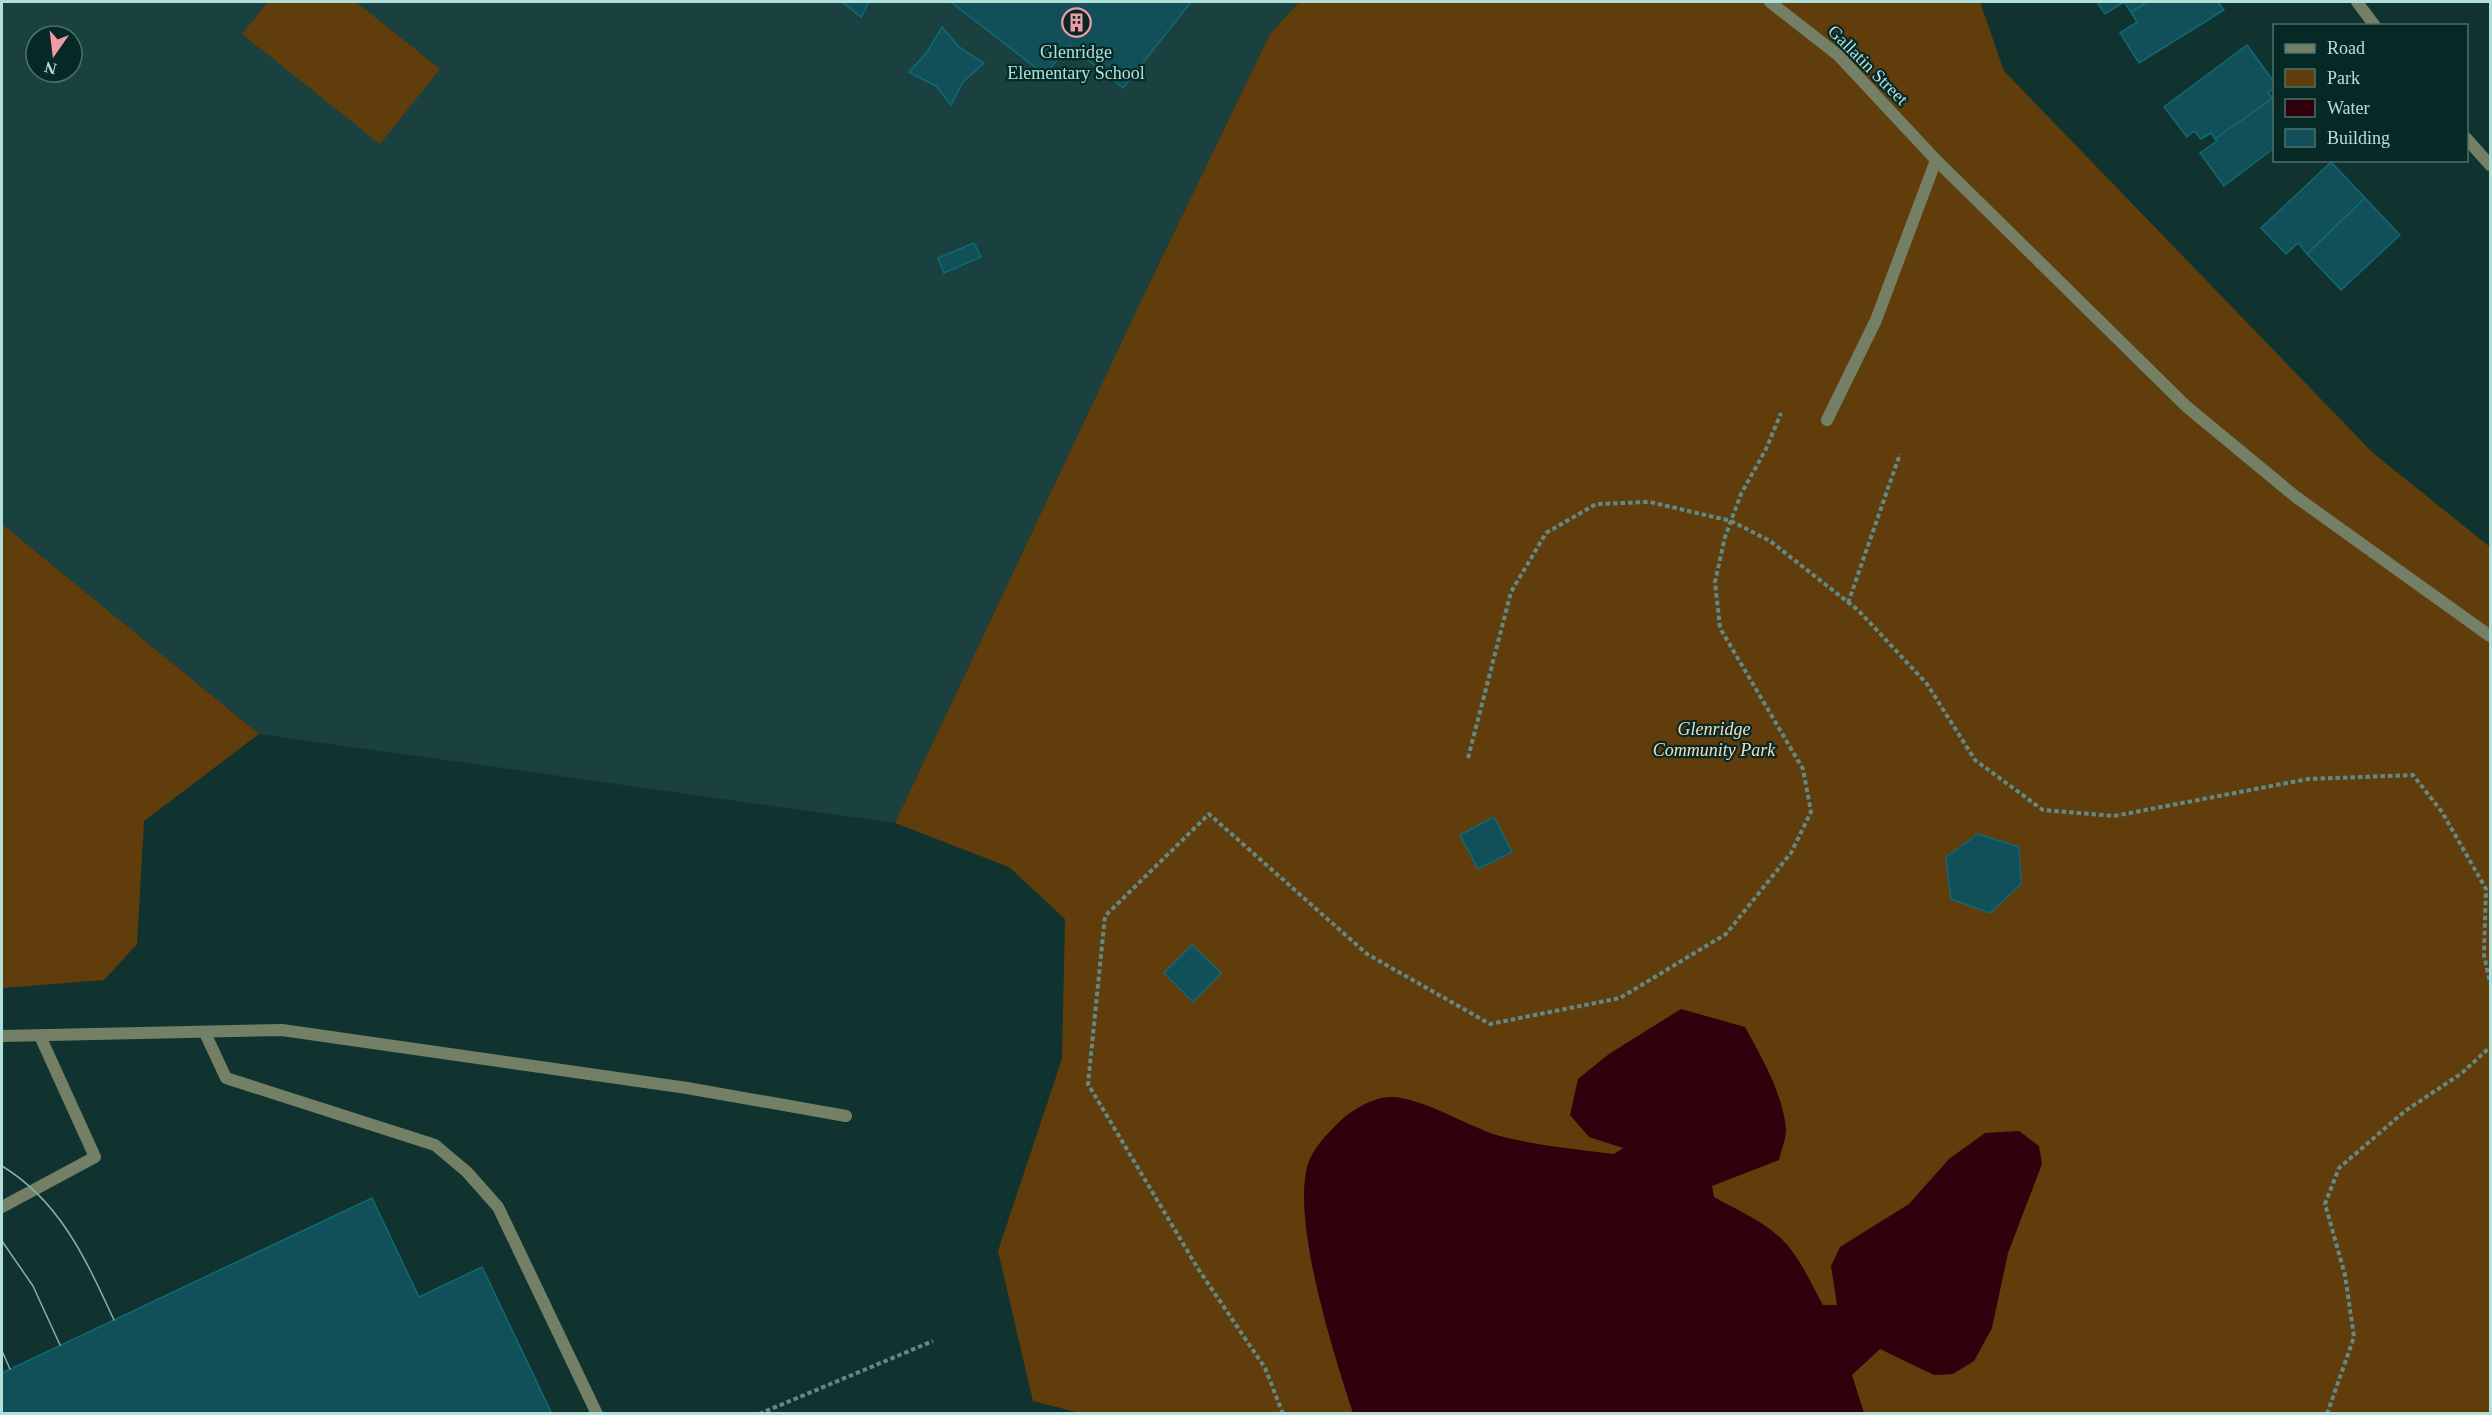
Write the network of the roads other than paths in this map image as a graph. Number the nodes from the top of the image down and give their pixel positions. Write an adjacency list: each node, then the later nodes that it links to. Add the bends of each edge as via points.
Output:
1 (1770, 2): 5 (street, Gallatin Street, via 1838,55)
2 (2357, 2): 3 (street)
3 (2374, 24)
4 (2468, 140): 6 (street)
5 (1936, 160): 7 (street, via 1876,320); 8 (street, Gallatin Street, via 2187,407 2296,497)
6 (2490, 165)
7 (1827, 420)
8 (2490, 636)
9 (205, 1033): 11 (street); 12 (street, via 282,1030 687,1088); 14 (street, via 226,1078 435,1146 467,1172 498,1207)
10 (2, 1036): 11 (street)
11 (40, 1036): 13 (street, via 95,1157)
12 (846, 1116)
13 (2, 1207)
14 (597, 1413)

